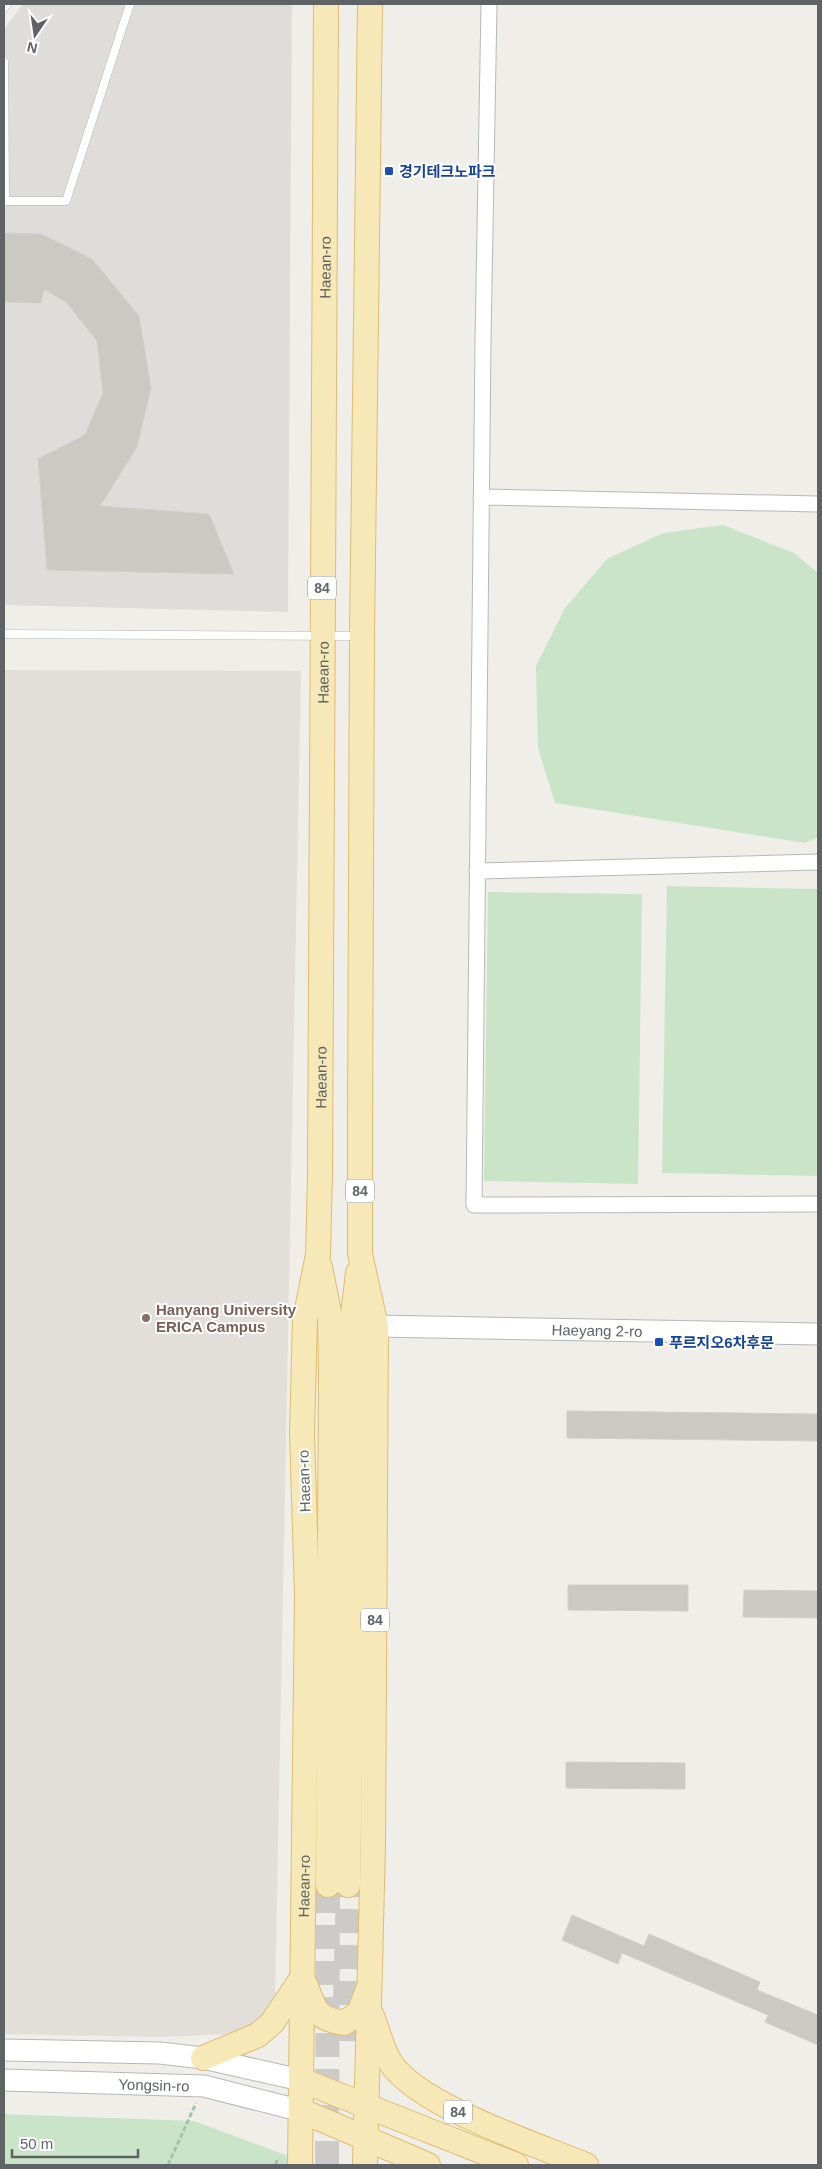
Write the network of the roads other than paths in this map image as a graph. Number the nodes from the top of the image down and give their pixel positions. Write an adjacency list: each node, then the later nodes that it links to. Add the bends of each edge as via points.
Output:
1 (7, 4): 6 (lane)
2 (130, 4): 7 (lane, via 66,201 5,201)
3 (326, 4): 11 (main road, Haean-ro / 84)
4 (370, 4): 12 (main road, 84)
5 (490, 4): 8 (street)
6 (4, 8)
7 (4, 62)
8 (481, 497): 9 (street); 14 (street)
9 (818, 504)
10 (4, 634): 11 (lane)
11 (322, 636): 12 (lane); 17 (main road, Haean-ro / 84)
12 (362, 636): 16 (main road, 84)
13 (818, 862): 14 (street)
14 (477, 871): 15 (street, via 474,1205)
15 (818, 1204)
16 (360, 1254): 17 (main road, via 352,1324 354,1573 338,1885 332,1373 330,1317); 18 (main road, 84)
17 (318, 1255): 20 (main road, Haean-ro / 84, via 305,1319 302,1414 307,1596)
18 (376, 1326): 19 (main road, Haeyang 2-ro); 21 (main road, 84)
19 (818, 1334)
20 (302, 1978): 21 (main road, via 317,2013 324,2019 344,2023 359,2013); 23 (main road, via 272,2023 258,2035); 25 (main road, Haean-ro / 84)
21 (369, 1988): 26 (main road, 84); 33 (main road, 84, via 371,2013 390,2062 407,2082 454,2110)
22 (4, 2050): 23 (main road, Yongsin-ro, via 160,2053)
23 (202, 2058): 25 (main road, Yongsin-ro)
24 (4, 2080): 27 (main road, Yongsin-ro, via 204,2086)
25 (301, 2080): 26 (main road); 27 (main road, 84)
26 (365, 2106): 28 (main road); 32 (main road, 84)
27 (302, 2112): 28 (main road); 29 (main road)
28 (365, 2137): 30 (main road); 31 (main road)
29 (300, 2165)
30 (365, 2165)
31 (428, 2165)
32 (516, 2165)
33 (586, 2165)

